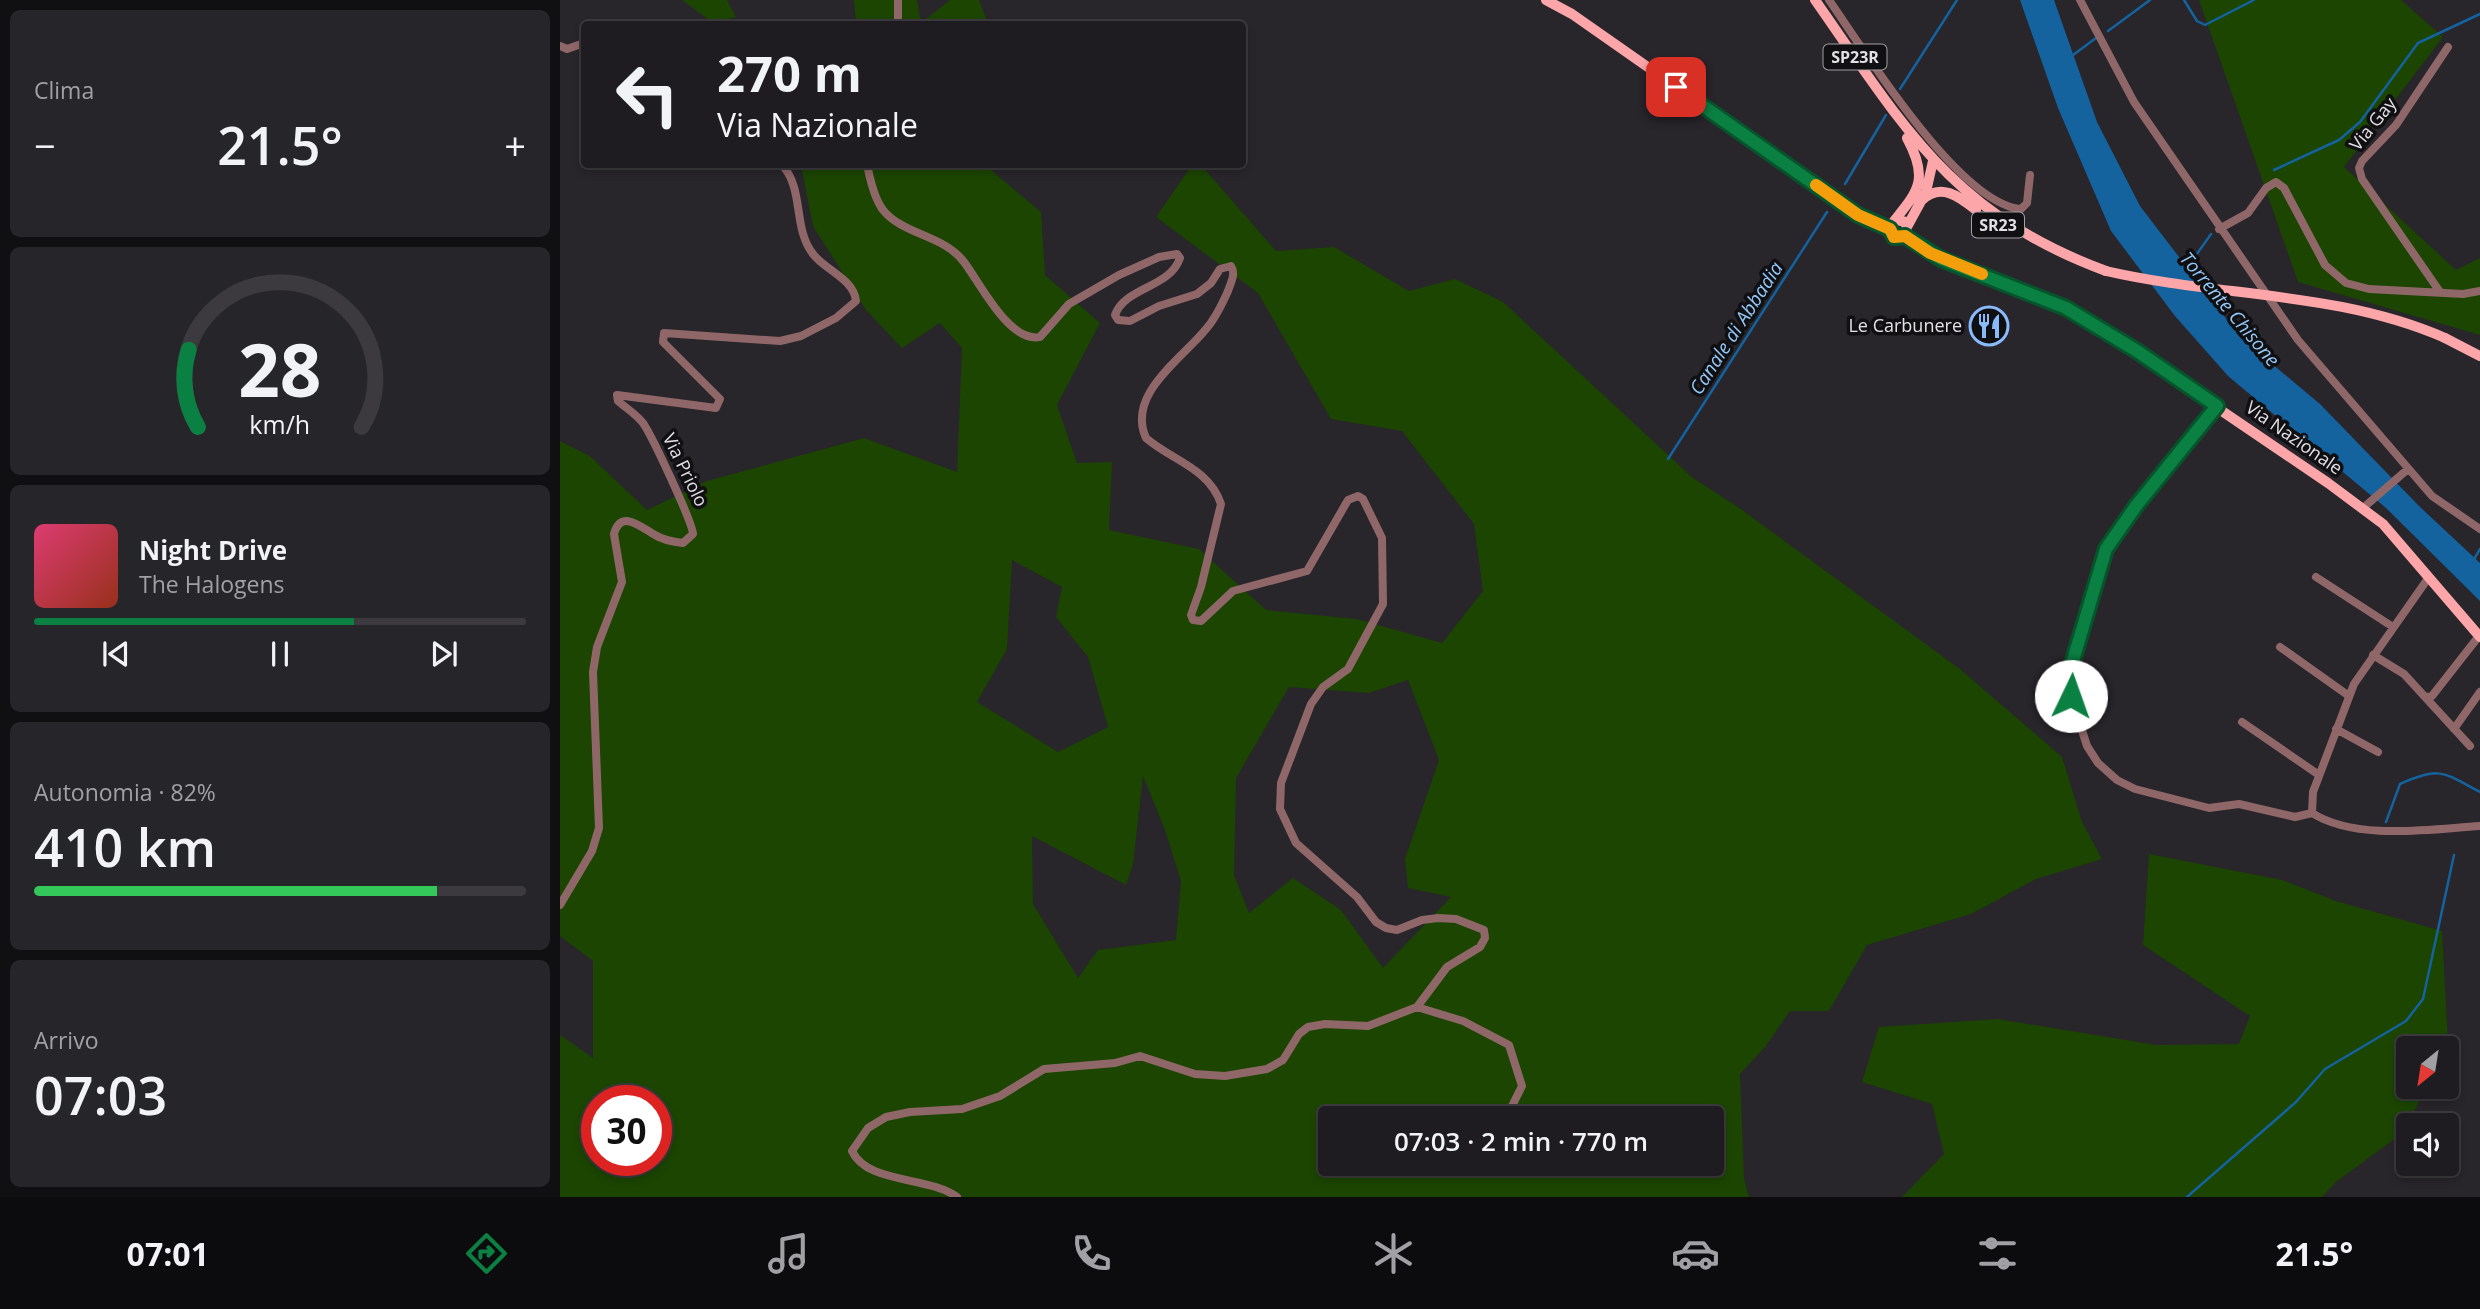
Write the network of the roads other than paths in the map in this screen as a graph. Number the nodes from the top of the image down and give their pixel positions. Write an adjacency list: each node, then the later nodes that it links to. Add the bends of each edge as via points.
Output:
1 (898, 0): 6 (street)
2 (1546, 0): 16 (main road, Via Nazionale, via 1583,21 1858,215)
3 (1815, 0): 10 (main road, SP23R)
4 (1829, 0): 14 (street, via 1885,82 1968,179 1997,202 2021,209 2027,203)
5 (2080, 0): 17 (street, via 2134,102)
6 (898, 21)
7 (581, 44): 8 (street, via 567,49)
8 (560, 46)
9 (2448, 47): 20 (street, Via Gay, via 2396,125 2359,168 2362,179)
10 (1895, 114): 11 (main road, SP23R); 16 (main road, via 1912,146 1919,176)
11 (1933, 161): 15 (main road); 18 (main road, SP23R, via 2003,221)
12 (784, 168): 43 (street, Via Priolo, via 794,184 806,243 850,286 856,301 836,318 780,341 664,333 663,342 720,399 716,408 617,396 651,436 692,522 693,534 683,544 631,521 616,527 621,587 597,647 593,672 599,828 592,851)
13 (868, 168): 44 (street, via 884,211 954,250 998,311 1028,337 1044,334 1079,296 1137,265 1170,254 1177,254 1179,263 1160,282 1120,306 1115,316 1118,320 1130,321 1197,294 1225,265 1234,270 1208,328 1152,388 1143,411 1143,432 1152,444 1190,466 1221,504 1191,615 1197,622 1233,590 1307,571 1348,500 1357,496 1369,506 1382,538 1382,604 1348,670 1324,687 1311,704 1279,797 1296,844 1386,929 1438,918 1456,919 1484,930 1480,947 1447,967)
14 (2030, 175)
15 (1921, 201): 16 (main road); 18 (main road, SR23, via 1933,193 1953,193 2029,245 2062,260)
16 (1900, 227): 22 (main road, Via Nazionale, via 1941,259 2085,318)
17 (2220, 229): 20 (street, via 2248,214 2266,188 2276,182 2284,188 2325,265 2337,277 2369,289); 23 (street, via 2309,354)
18 (2080, 261): 21 (main road, SP23R, bridge, via 2106,271 2172,283 2380,315)
19 (2480, 291): 20 (street)
20 (2440, 292)
21 (2480, 356)
22 (2217, 406): 24 (main road, Via Nazionale); 41 (street, via 2106,549 2074,657 2071,696 2087,746 2098,764 2135,789 2208,808 2239,804 2295,817)
23 (2407, 469): 24 (street); 25 (street, via 2432,496)
24 (2363, 508): 27 (main road, Via Nazionale, via 2392,533)
25 (2480, 529)
26 (2316, 577): 28 (street)
27 (2429, 577): 28 (street); 29 (main road, Via Nazionale)
28 (2393, 627): 31 (street)
29 (2479, 637): 34 (street)
30 (2280, 646): 33 (street)
31 (2373, 655): 33 (street); 34 (street, via 2404,674)
32 (2480, 692): 37 (street)
33 (2349, 696): 36 (street)
34 (2427, 697): 37 (street)
35 (2242, 722): 40 (street)
36 (2336, 729): 39 (street); 40 (street)
37 (2454, 729): 38 (street)
38 (2470, 746)
39 (2378, 752)
40 (2319, 775): 41 (street, via 2310,804)
41 (2312, 813): 42 (street, via 2379,832)
42 (2480, 826)
43 (560, 905)
44 (1417, 1007): 45 (street, via 1464,1021 1509,1045 1522,1086); 46 (street, via 1368,1026 1308,1027 1283,1060 1252,1073 1195,1074 1140,1056 1115,1063 1044,1069 1000,1096 962,1109 886,1117 857,1140 852,1151 866,1168 937,1186)
45 (1512, 1106)
46 (957, 1197)

